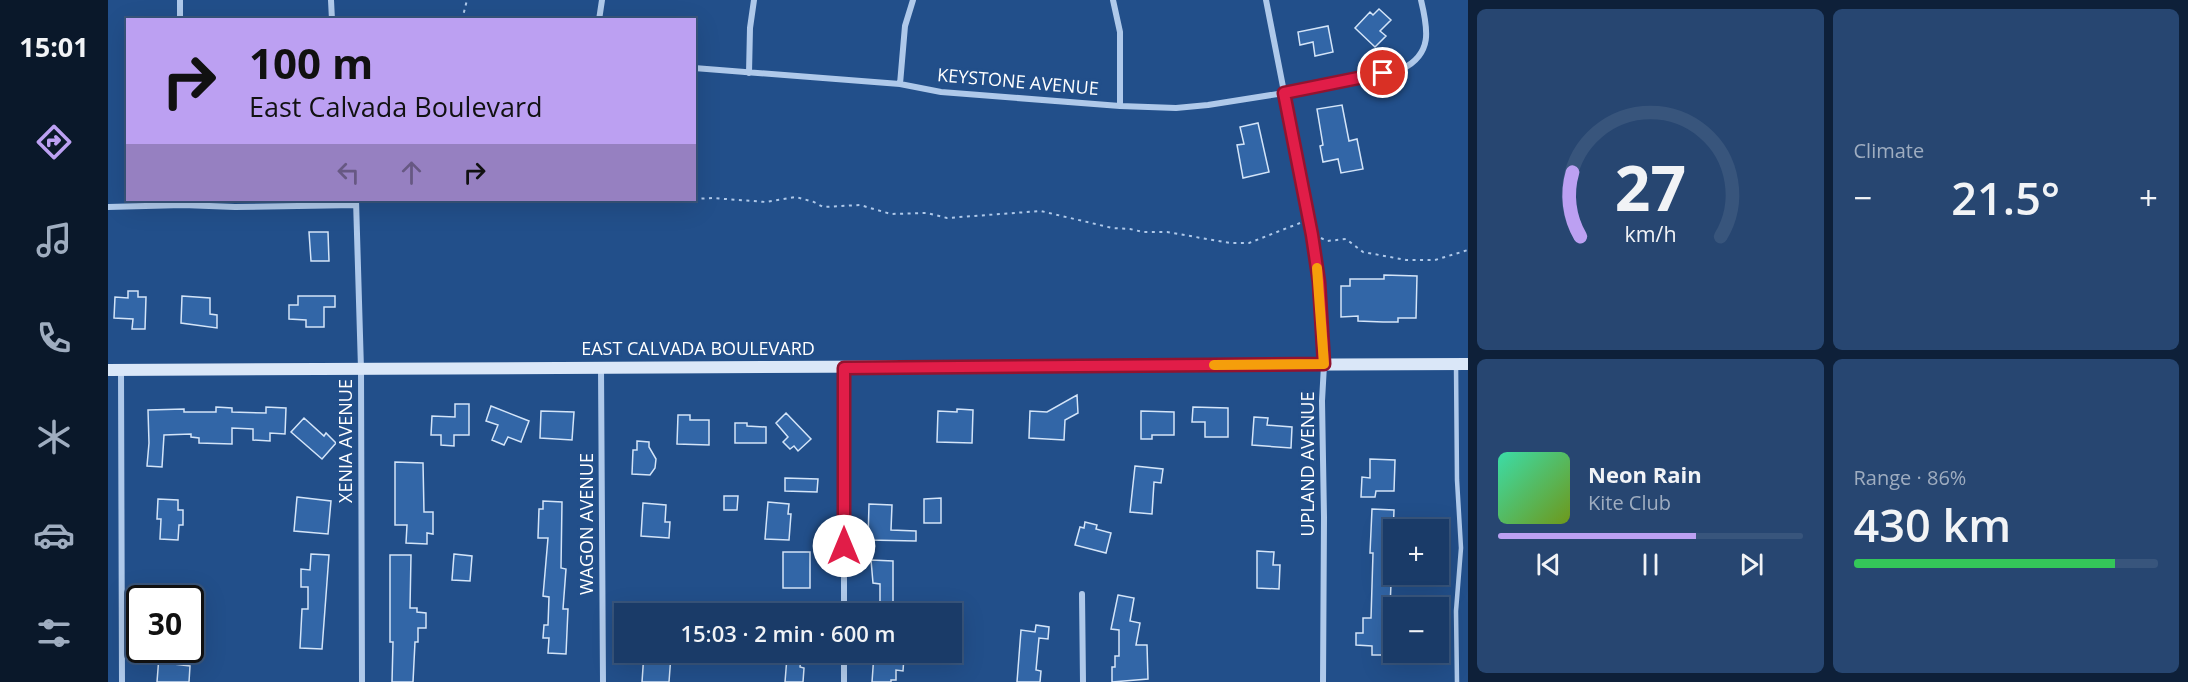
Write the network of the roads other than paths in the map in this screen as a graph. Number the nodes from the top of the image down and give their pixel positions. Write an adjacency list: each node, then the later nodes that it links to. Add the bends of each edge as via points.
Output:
1 (180, 0): 9 (street)
2 (331, 0): 10 (street)
3 (602, 0): 11 (street)
4 (754, 0): 13 (street)
5 (913, 0): 14 (street, via 905,26)
6 (1113, 0): 16 (street, via 1120,32)
7 (1266, 0): 15 (street, UPLAND AVENUE)
8 (1421, 0): 15 (street, KEYSTONE AVENUE, via 1427,34 1413,64)
9 (180, 18)
10 (332, 18)
11 (599, 18)
12 (696, 68): 13 (street, KEYSTONE AVENUE)
13 (749, 73): 14 (street, KEYSTONE AVENUE)
14 (900, 84): 16 (street, KEYSTONE AVENUE, via 941,92)
15 (1284, 93): 16 (street, KEYSTONE AVENUE, via 1176,108); 20 (street, UPLAND AVENUE, via 1319,282)
16 (1120, 106)
17 (183, 202): 18 (street, via 235,207); 19 (street)
18 (356, 202): 24 (street, XENIA AVENUE)
19 (108, 207)
20 (1324, 364): 21 (main road, EAST CALVADA BOULEVARD); 23 (main road, EAST CALVADA BOULEVARD); 34 (street, UPLAND AVENUE)
21 (1462, 364): 35 (lane, via 1457,480 1461,548 1456,611)
22 (601, 367): 23 (main road, EAST CALVADA BOULEVARD); 24 (main road, EAST CALVADA BOULEVARD); 31 (street, WAGON AVENUE)
23 (844, 368): 27 (street)
24 (361, 369): 25 (main road, EAST CALVADA BOULEVARD); 30 (street, XENIA AVENUE)
25 (114, 370): 29 (street)
26 (1082, 594): 33 (street)
27 (844, 603)
28 (844, 663): 32 (street)
29 (122, 682)
30 (362, 682)
31 (603, 682)
32 (844, 682)
33 (1083, 682)
34 (1323, 682)
35 (1457, 682)

